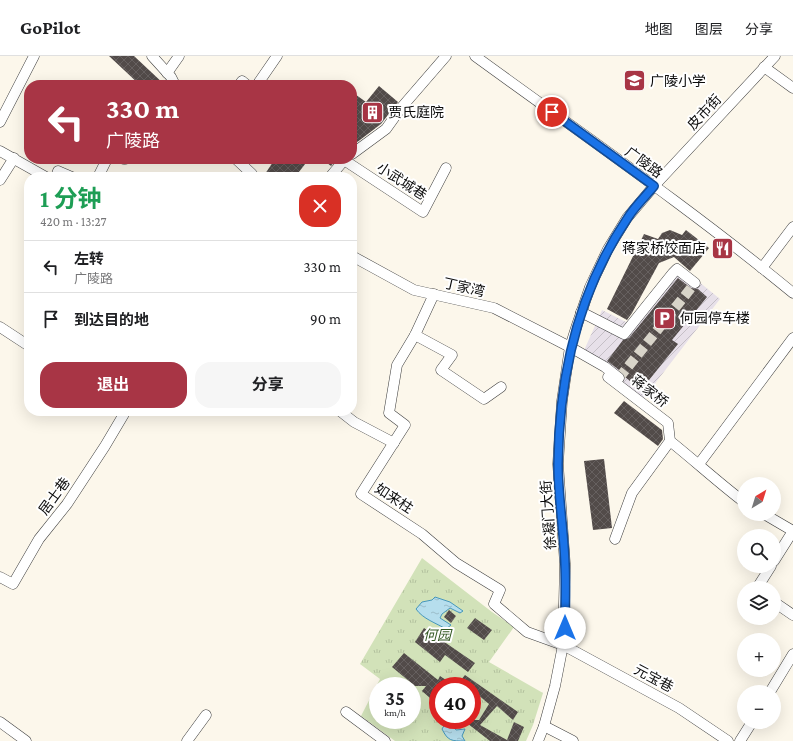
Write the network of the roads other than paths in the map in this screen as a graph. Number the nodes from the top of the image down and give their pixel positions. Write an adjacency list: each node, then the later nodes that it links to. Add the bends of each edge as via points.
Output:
1 (34, 56): 13 (street)
2 (152, 56): 9 (street)
3 (179, 56): 9 (street)
4 (277, 56): 11 (street)
5 (446, 56): 15 (street, via 386,129)
6 (475, 56): 27 (street, 广陵路)
7 (775, 56): 8 (street, 皮市街)
8 (764, 67): 12 (street); 27 (street, 皮市街)
9 (167, 73): 10 (street)
10 (172, 80)
11 (260, 80)
12 (793, 88)
13 (1, 119)
14 (0, 150): 16 (street)
15 (357, 151)
16 (14, 158): 17 (street); 26 (street)
17 (24, 164)
18 (24, 164): 23 (street)
19 (241, 164): 24 (street)
20 (342, 164): 25 (street)
21 (355, 164): 22 (street, 小武城巷, via 423,212)
22 (446, 168)
23 (38, 172)
24 (248, 172)
25 (334, 172)
26 (0, 180)
27 (654, 186): 30 (street, 广陵路); 34 (street, 徐凝门大街, via 627,218 608,249)
28 (793, 227): 30 (street)
29 (357, 259): 33 (street, 丁家湾, via 414,290)
30 (762, 268): 32 (street, 广陵路)
31 (695, 283): 34 (street, via 677,269 624,334)
32 (793, 293)
33 (434, 294): 36 (street, 如来柱); 39 (street, 丁家湾, via 494,308)
34 (581, 312): 39 (street, 徐凝门大街)
35 (0, 327): 38 (street)
36 (415, 335): 41 (street, via 452,355 441,370 484,399); 45 (street, 如来柱, via 397,365 389,413 405,425)
37 (793, 338): 46 (street)
38 (24, 343)
39 (570, 347): 40 (street); 44 (street, 蒋家桥, via 668,423); 55 (street, 徐凝门大街, via 562,401 558,464 565,564)
40 (619, 378)
41 (501, 387)
42 (123, 416): 52 (street, 居士巷, via 67,504 39,539 13,584)
43 (346, 416): 45 (street)
44 (670, 441): 46 (street); 50 (street, via 632,493)
45 (394, 443): 55 (street, 如来柱, via 361,494 422,534 456,563 500,590 494,604 527,632)
46 (699, 464): 47 (street)
47 (737, 496)
48 (776, 521): 49 (street)
49 (793, 531): 51 (street)
50 (616, 539)
51 (781, 550)
52 (0, 577)
53 (781, 607): 54 (street)
54 (793, 615)
55 (563, 645): 61 (street, 徐凝门大街); 68 (street, 元宝巷, via 679,708)
56 (793, 654): 57 (street)
57 (774, 685)
58 (346, 712): 65 (street)
59 (206, 715): 64 (street)
60 (0, 722): 63 (street)
61 (544, 726): 66 (street, 徐凝门大街); 67 (street)
62 (748, 729): 69 (street)
63 (26, 741)
64 (187, 741)
65 (384, 741)
66 (538, 741)
67 (572, 741)
68 (728, 741)
69 (740, 741)

